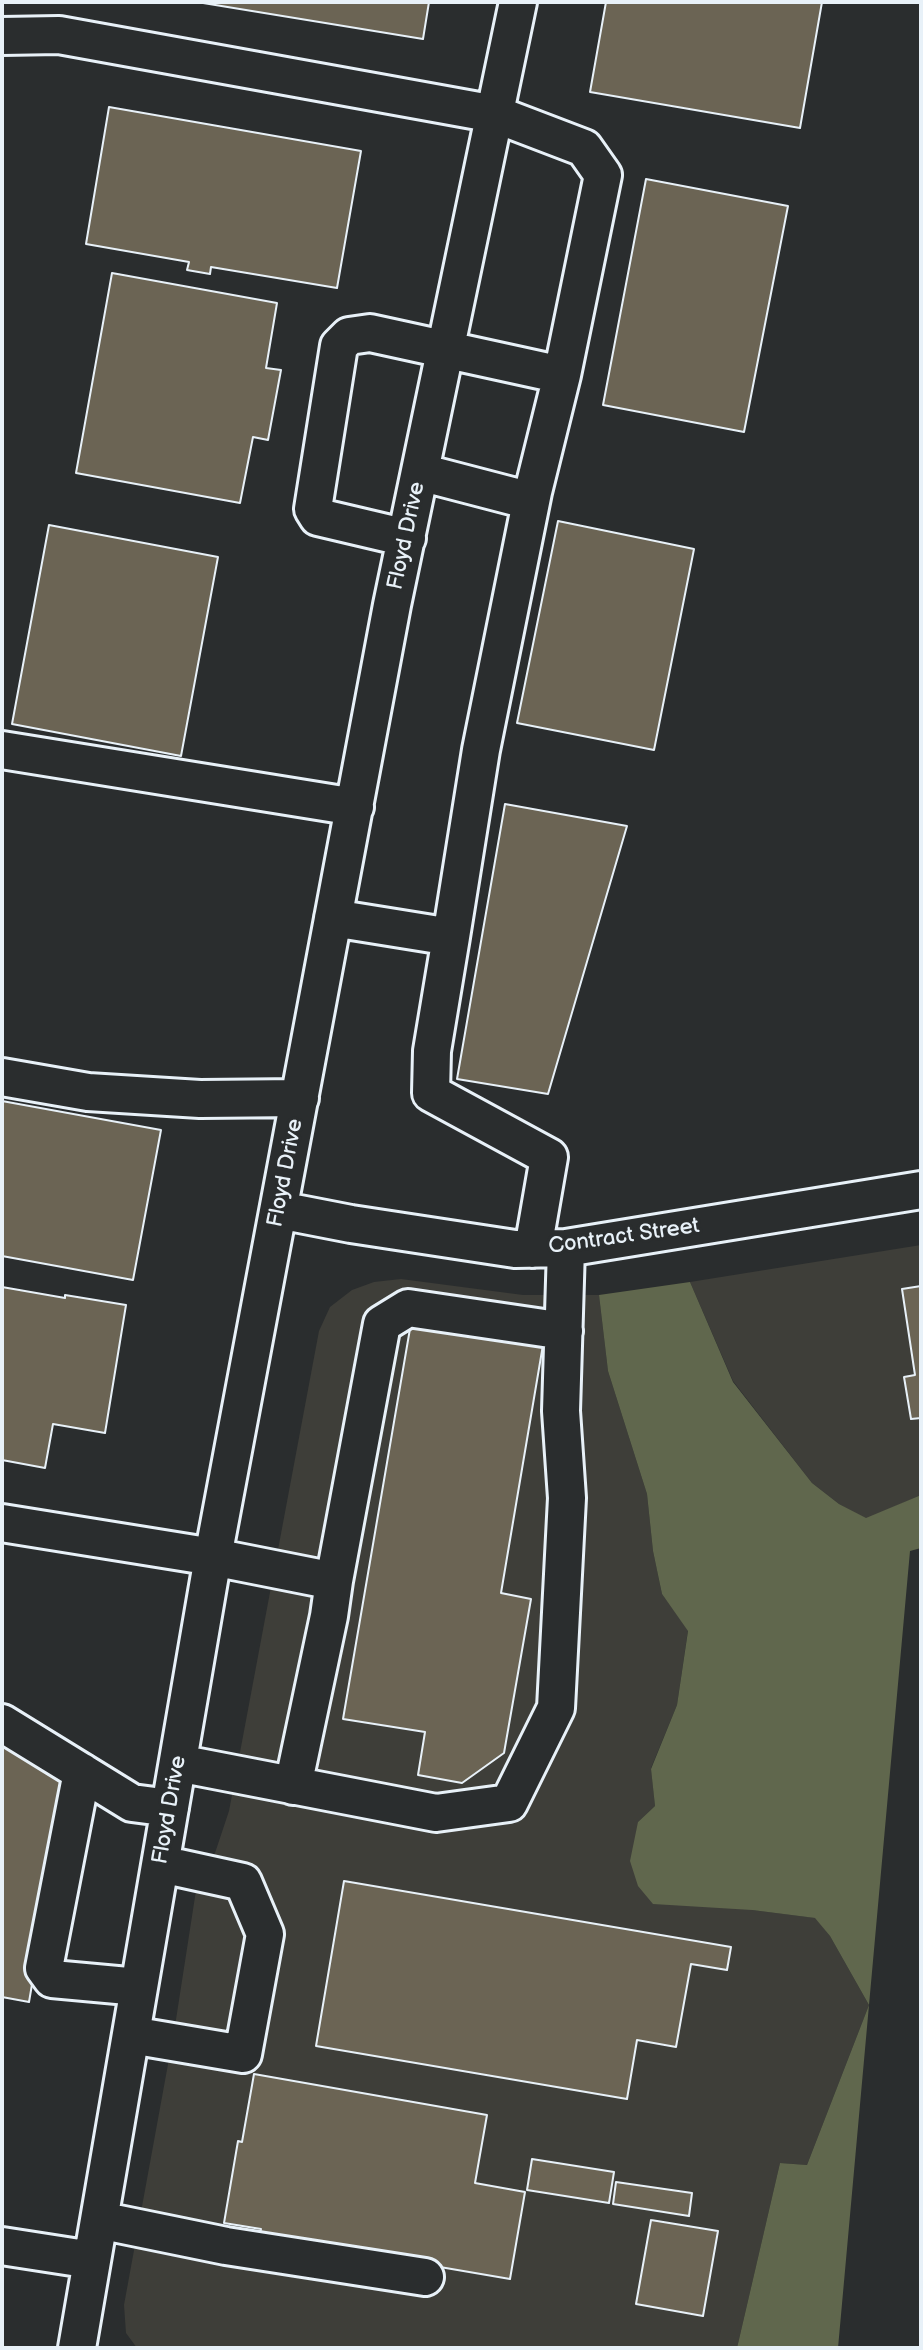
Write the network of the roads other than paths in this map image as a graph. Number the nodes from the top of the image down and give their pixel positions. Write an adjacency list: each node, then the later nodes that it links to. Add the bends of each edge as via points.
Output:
1 (518, 2): 3 (street, Floyd Drive)
2 (2, 36): 3 (street, via 59,35)
3 (495, 114): 4 (street, Floyd Drive); 5 (street, via 584,148 603,175)
4 (446, 349): 5 (street); 6 (street, Floyd Drive); 8 (street, via 370,333 349,336 339,346 313,509 318,517)
5 (562, 375): 7 (street)
6 (420, 472): 7 (street); 8 (street, Floyd Drive)
7 (531, 501): 12 (street, via 481,750)
8 (407, 538): 10 (street, Floyd Drive)
9 (2, 750): 10 (street)
10 (355, 807): 11 (street, Floyd Drive)
11 (333, 918): 12 (street); 14 (street, Floyd Drive)
12 (451, 937): 17 (street, via 432,1051 431,1093 549,1157)
13 (2, 1077): 14 (street, via 88,1092)
14 (300, 1098): 16 (street, Floyd Drive)
15 (921, 1190): 17 (street, Contract Street)
16 (279, 1210): 17 (street, Contract Street, via 500,1247); 20 (street, Floyd Drive)
17 (549, 1249): 18 (street)
18 (564, 1331): 21 (street, via 408,1308 382,1324); 25 (street, via 561,1411 567,1498 556,1708 509,1803 436,1813)
19 (2, 1523): 20 (street)
20 (213, 1557): 21 (street); 23 (street, Floyd Drive)
21 (334, 1581): 25 (street)
22 (2, 1723): 24 (street)
23 (178, 1763): 25 (street); 26 (street, Floyd Drive)
24 (82, 1772): 26 (street, via 132,1803); 28 (street, via 44,1968 52,1979)
25 (293, 1786)
26 (170, 1808): 27 (street, Floyd Drive)
27 (161, 1864): 28 (street, Floyd Drive); 29 (street, via 243,1882 265,1934 243,2054)
28 (139, 1987): 29 (street, Floyd Drive)
29 (131, 2035): 30 (street, Floyd Drive)
30 (99, 2220): 32 (street, Floyd Drive); 33 (street)
31 (2, 2246): 32 (street)
32 (92, 2260): 34 (street, Floyd Drive)
33 (425, 2277)
34 (77, 2348)

